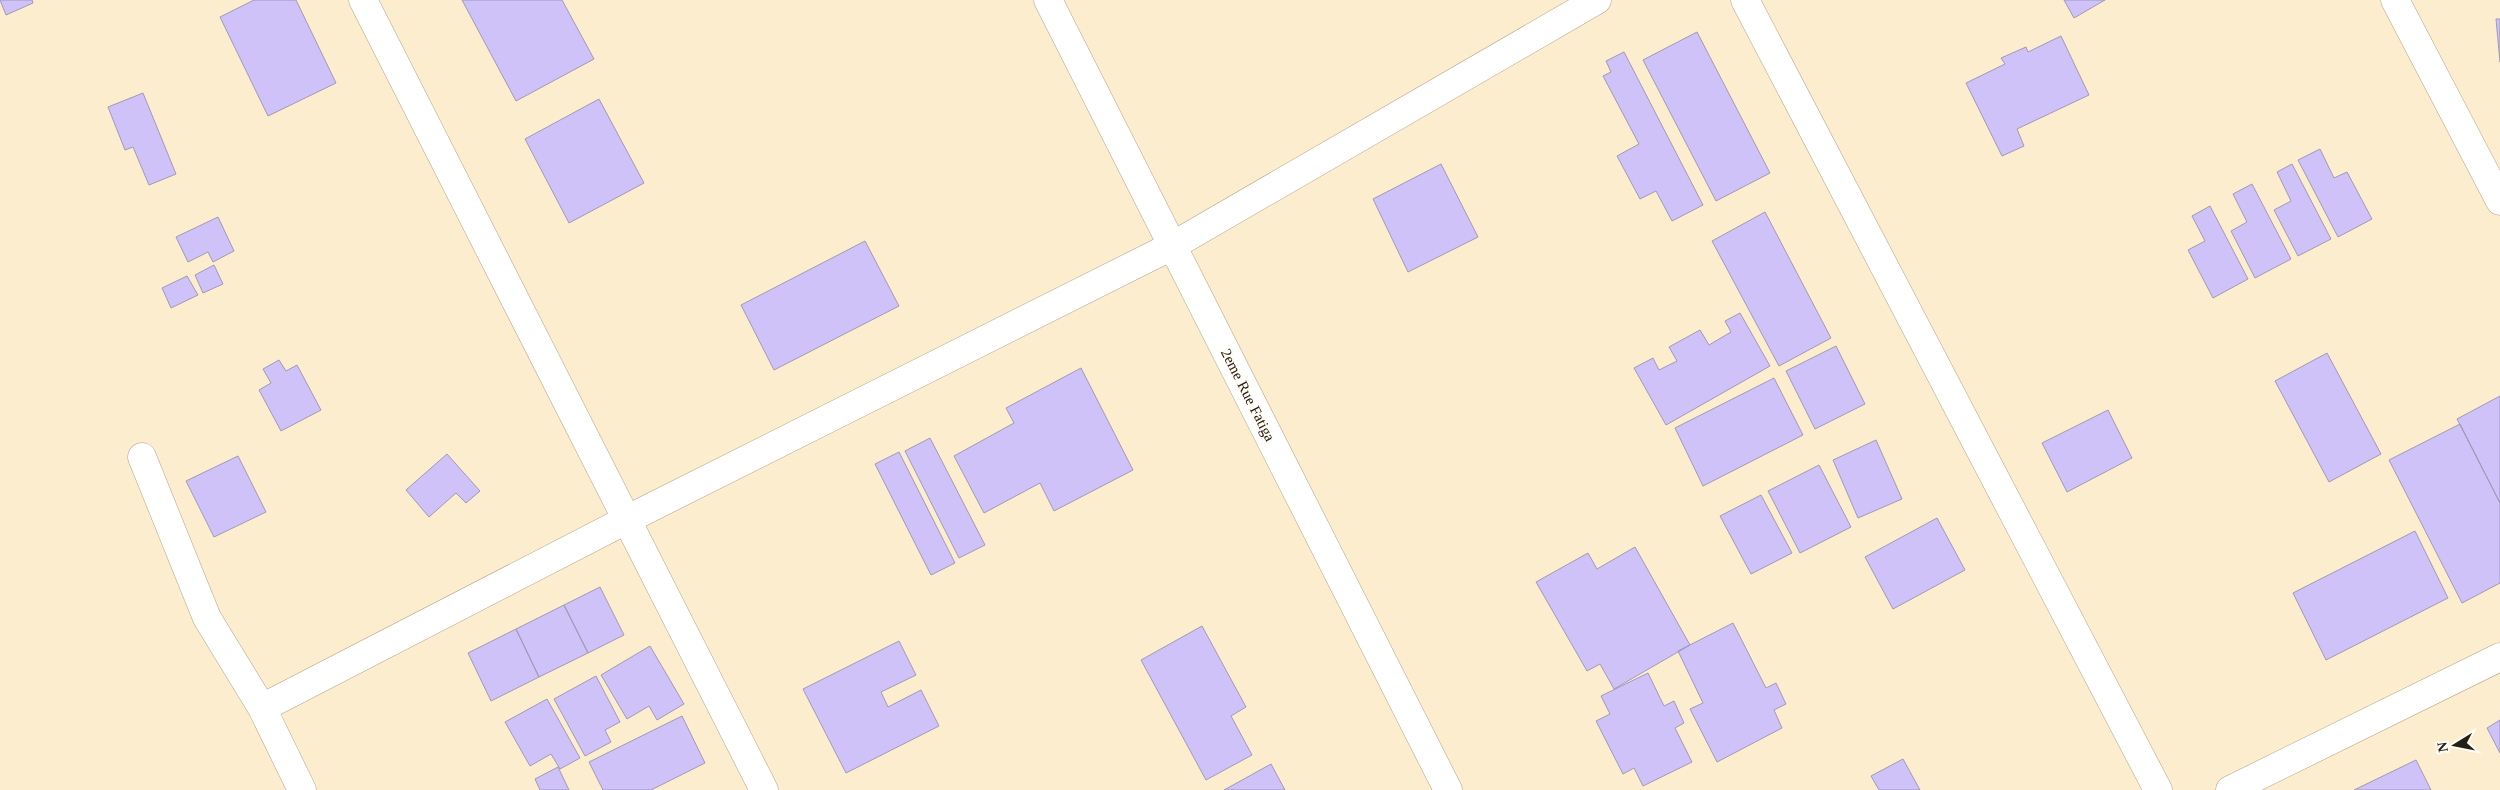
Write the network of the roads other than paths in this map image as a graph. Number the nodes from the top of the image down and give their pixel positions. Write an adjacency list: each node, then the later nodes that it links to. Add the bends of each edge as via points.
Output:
1 (363, 0): 9 (street)
2 (1048, 0): 7 (street, 2eme Rue Fatiga)
3 (1597, 0): 7 (street)
4 (1745, 0): 15 (street)
5 (2396, 0): 6 (street)
6 (2500, 201)
7 (1172, 246): 9 (street); 14 (street, 2eme Rue Fatiga)
8 (142, 456): 11 (street, via 207,618)
9 (626, 520): 11 (street); 13 (street)
10 (2500, 657): 16 (street)
11 (262, 708): 12 (street)
12 (302, 790)
13 (764, 790)
14 (1448, 790)
15 (2158, 790)
16 (2230, 790)

